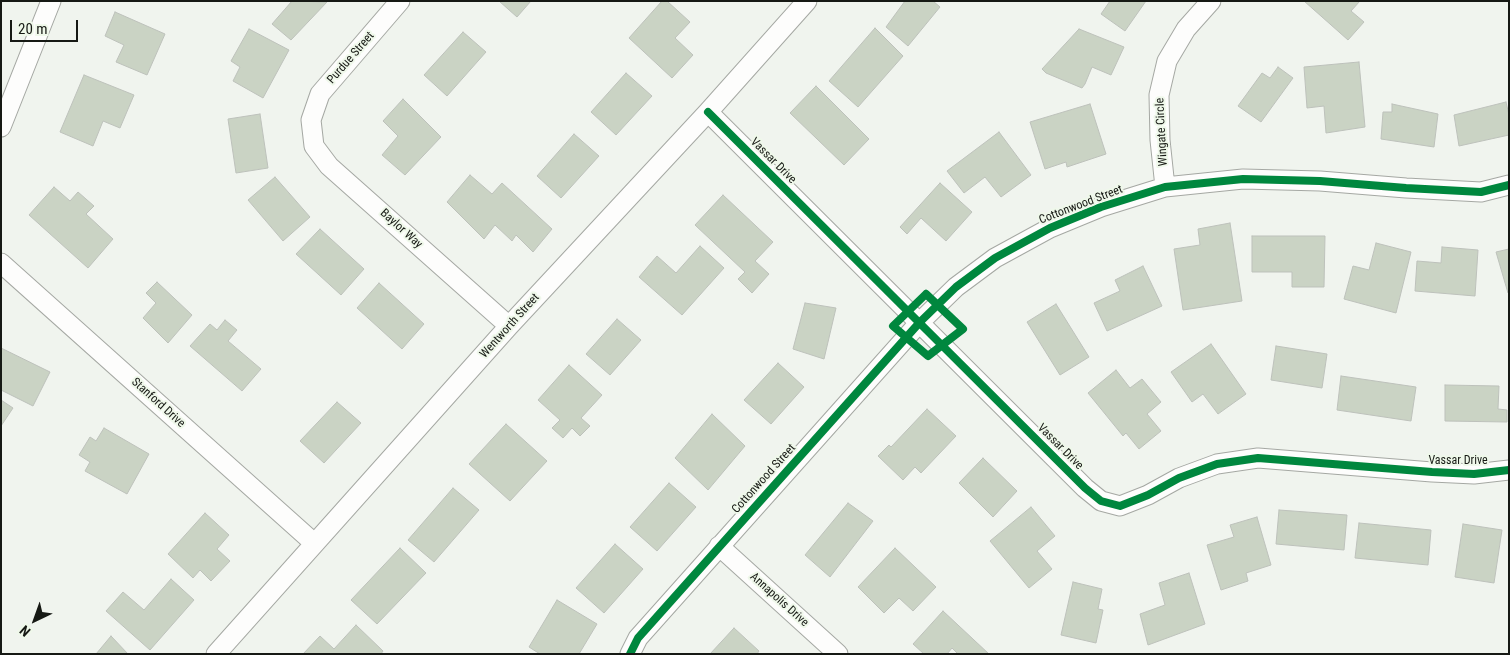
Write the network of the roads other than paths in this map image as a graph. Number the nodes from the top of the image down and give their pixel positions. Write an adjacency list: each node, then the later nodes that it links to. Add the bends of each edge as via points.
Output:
1 (52, 1): 7 (street)
2 (400, 1): 6 (street, Purdue Street, via 320,94)
3 (807, 1): 5 (street, Wentworth Street)
4 (1211, 1): 9 (street, Wingate Circle, via 1186,30 1167,61 1159,94)
5 (708, 112): 11 (street, Vassar Drive); 12 (street, Wentworth Street)
6 (311, 120): 12 (street, Baylor Way, via 314,146 329,166)
7 (1, 128)
8 (1509, 185): 9 (street, Cottonwood Street, via 1480,192 1243,179)
9 (1165, 187): 11 (street, Cottonwood Street, via 1101,207 1050,228 995,258)
10 (1, 263): 14 (street, Stanford Drive)
11 (920, 322): 13 (street, Vassar Drive, via 1085,488 1102,501 1120,506 1217,464 1258,458 1441,473); 15 (street, Cottonwood Street)
12 (510, 326): 14 (street, Wentworth Street)
13 (1509, 470)
14 (314, 543): 16 (street, Wentworth Street)
15 (720, 546): 17 (street, Cottonwood Street, via 638,638); 18 (street, Annapolis Drive)
16 (216, 654)
17 (630, 654)
18 (838, 654)

